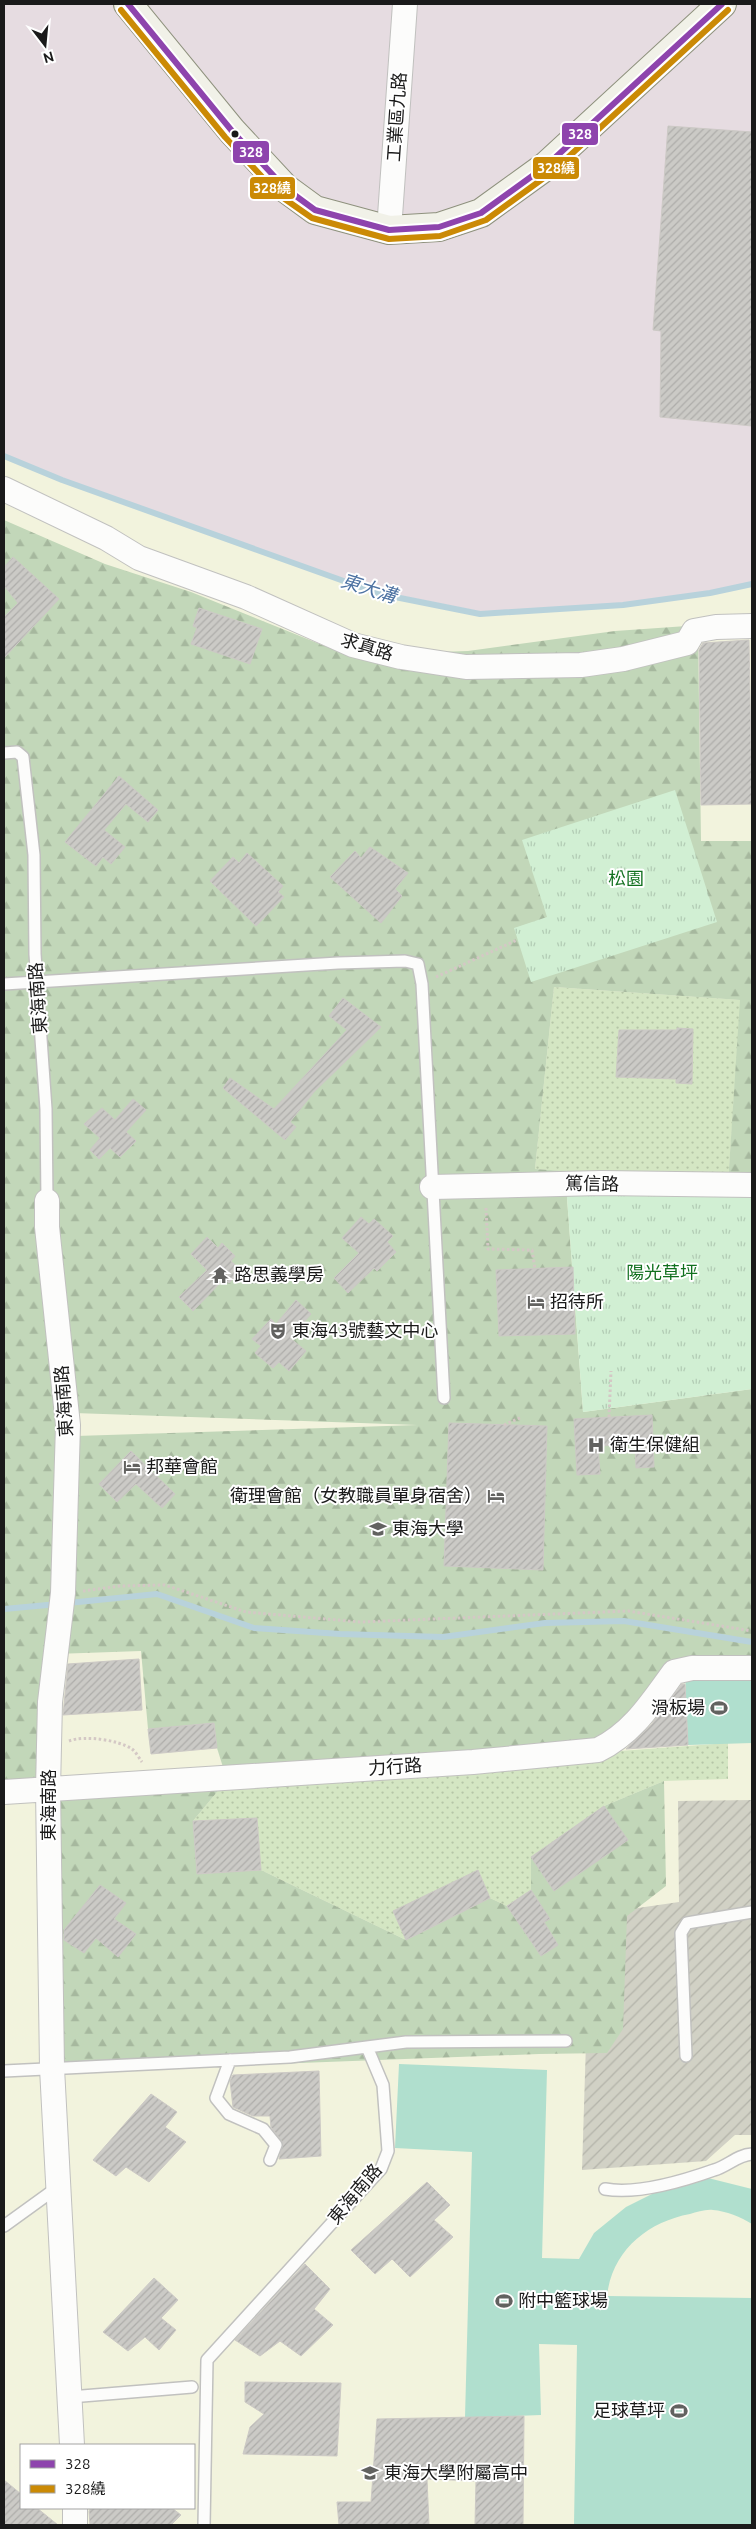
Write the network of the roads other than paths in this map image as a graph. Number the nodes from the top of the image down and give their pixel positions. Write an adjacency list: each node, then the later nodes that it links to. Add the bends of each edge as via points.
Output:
1 (128, 4): 4 (street, via 232,131 285,188 315,210)
2 (405, 4): 4 (street, 工業區九路)
3 (722, 4): 4 (street, via 546,166 481,213 439,227)
4 (389, 230)
5 (4, 489): 6 (street, 求真路, via 106,538 139,558 246,597 353,645 401,657 466,667 581,665 624,659 687,643 694,631)
6 (752, 626)
7 (4, 753): 8 (lane, 東海南路, via 16,752 23,757 25,766 34,855 34,954)
8 (38, 982): 9 (lane); 11 (lane, via 405,961 418,964 422,984); 12 (lane, 東海南路, via 46,1109)
9 (4, 984)
10 (752, 1185): 11 (street, 篤信路, via 601,1183)
11 (432, 1187): 13 (lane)
12 (47, 1202): 15 (street, 東海南路, via 68,1425 63,1593 50,1702)
13 (444, 1398)
14 (752, 1668): 15 (street, 力行路, via 692,1668 674,1672 642,1716 614,1742 598,1750 473,1762)
15 (48, 1789): 16 (street, 力行路); 22 (street, 東海南路)
16 (4, 1792)
17 (752, 1912): 20 (lane, via 687,1923 681,1933)
18 (566, 2041): 19 (lane, via 406,2042)
19 (367, 2047): 21 (lane, via 290,2057); 34 (lane, 東海南路, via 383,2085 388,2151 380,2169 207,2360)
20 (686, 2056)
21 (230, 2060): 22 (lane); 25 (lane, via 216,2098 229,2114 263,2129 276,2145)
22 (52, 2068): 23 (lane); 26 (street, 東海南路)
23 (4, 2071)
24 (752, 2154): 27 (lane, via 740,2155 716,2170 636,2190)
25 (270, 2160)
26 (58, 2187): 28 (lane); 30 (street, 東海南路)
27 (605, 2189)
28 (4, 2226)
29 (192, 2388): 30 (lane)
30 (70, 2397): 31 (street, 東海南路)
31 (72, 2444)
32 (75, 2509): 33 (street)
33 (75, 2525)
34 (204, 2525)

